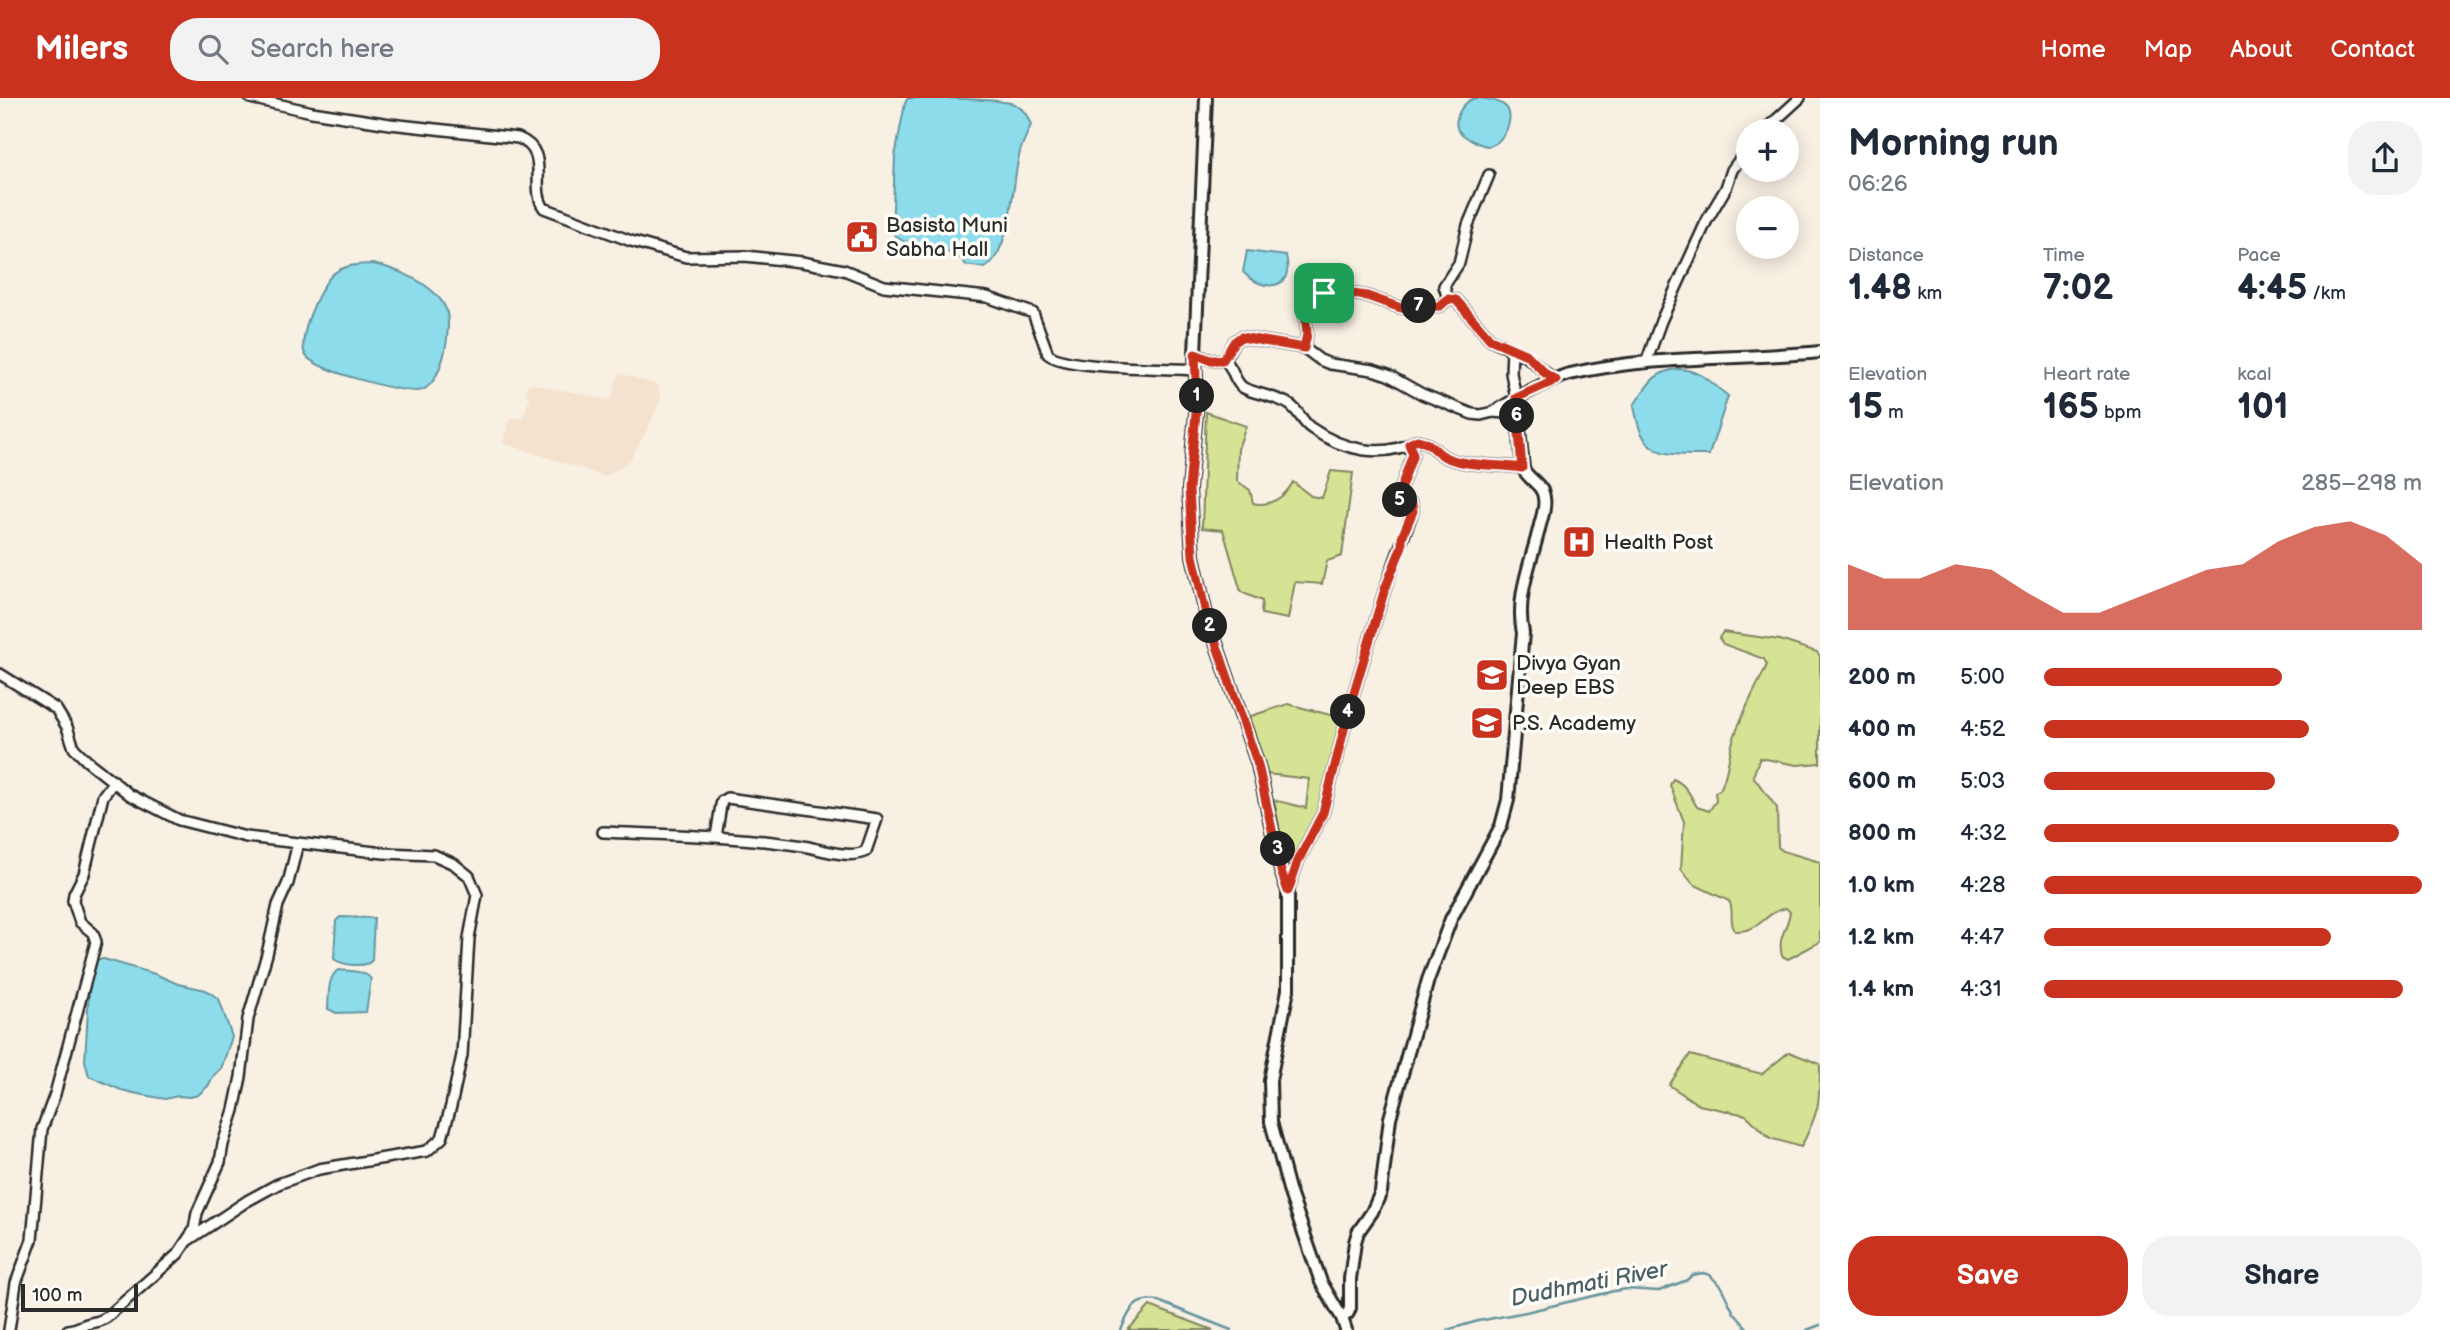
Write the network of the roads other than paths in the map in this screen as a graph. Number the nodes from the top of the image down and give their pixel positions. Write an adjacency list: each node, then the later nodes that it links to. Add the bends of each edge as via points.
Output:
1 (250, 98): 14 (street, via 313,113 518,138 533,149 544,208 631,241 686,257 745,256 802,262 844,270 884,286 987,297 1030,310 1048,354 1060,360)
2 (1206, 98): 11 (street)
3 (1800, 98): 4 (street)
4 (1777, 119)
5 (1736, 164): 13 (street, via 1661,321)
6 (1489, 175): 7 (street, via 1468,225 1459,263 1444,286)
7 (1448, 299): 8 (street, via 1440,306 1401,308 1352,293 1310,297 1304,301); 9 (street, via 1456,300 1490,339)
8 (1304, 348): 12 (street, via 1241,337); 17 (street, via 1330,364 1388,375 1472,414)
9 (1512, 350): 15 (street, via 1527,355); 16 (street)
10 (1820, 352): 13 (street)
11 (1195, 354): 12 (street); 14 (street)
12 (1223, 360): 19 (street, via 1231,365 1239,385 1289,404 1326,438 1372,452)
13 (1646, 363): 15 (street)
14 (1196, 370): 26 (street, via 1189,489 1193,556 1206,614 1258,765)
15 (1556, 380): 16 (street)
16 (1516, 398): 17 (street); 18 (street)
17 (1493, 412): 18 (street)
18 (1517, 414): 20 (street)
19 (1409, 444): 20 (street, via 1417,440 1431,443 1446,458 1469,463); 26 (street, via 1413,454 1398,496 1412,504 1413,511 1360,670 1323,813)
20 (1522, 468): 28 (street, via 1545,499 1520,604 1523,633 1508,800 1501,826 1451,919 1428,980 1390,1118 1381,1192 1358,1232 1350,1308)
21 (0, 674): 22 (street, via 56,709 74,748)
22 (114, 781): 25 (street, via 130,795 179,820 246,837); 30 (street, via 103,796 84,874 74,894 80,922 96,942 42,1129 32,1240 16,1283)
23 (603, 832): 24 (street)
24 (716, 837): 24 (street, via 859,854 868,847 877,819 727,798 722,801)
25 (298, 843): 27 (street, via 248,1019 241,1077 220,1162); 27 (street, via 434,855 454,864 474,883 477,895 469,938 462,1055 446,1129 427,1151 319,1169 278,1184)
26 (1288, 891): 28 (street, via 1289,990 1270,1080 1271,1122 1321,1282)
27 (187, 1241): 29 (street)
28 (1342, 1318): 32 (street)
29 (102, 1327): 31 (street, via 89,1322)
30 (9, 1330)
31 (68, 1330)
32 (1346, 1330)

